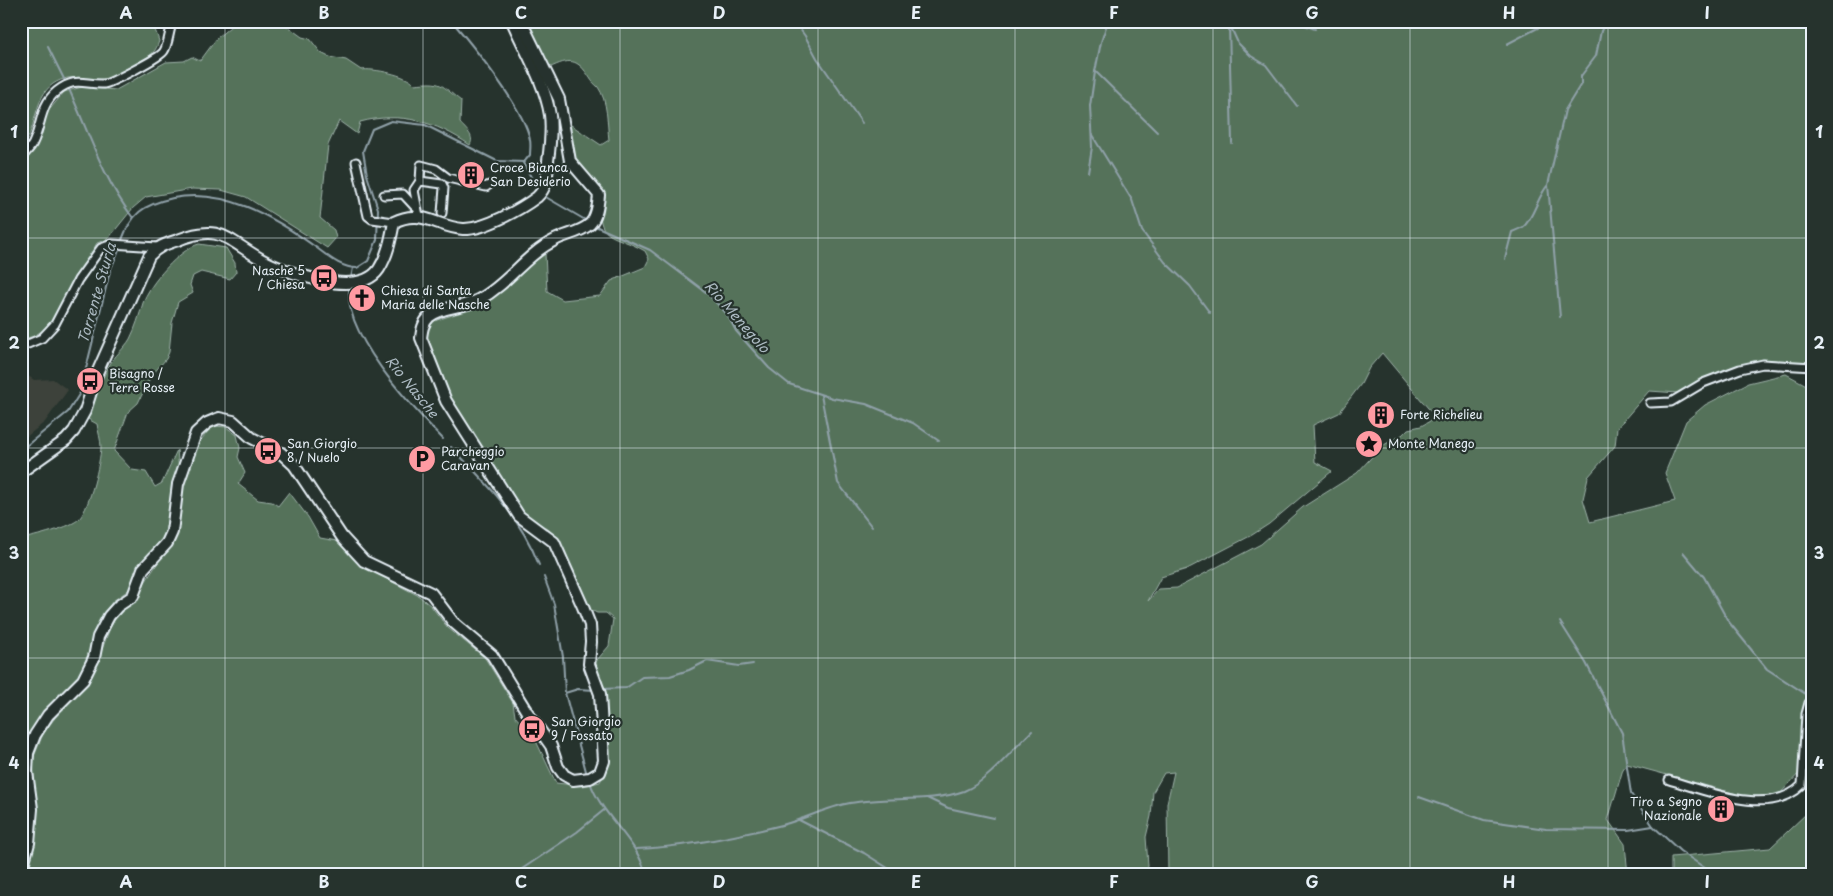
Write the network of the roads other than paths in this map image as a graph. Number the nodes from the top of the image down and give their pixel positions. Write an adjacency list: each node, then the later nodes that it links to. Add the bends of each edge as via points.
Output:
1 (173, 21): 4 (street, via 164,51 154,61 132,69 113,82 72,82 52,96 43,108 33,143)
2 (512, 21): 9 (street, via 548,106 551,131 545,187 537,197 482,226 464,229 438,224)
3 (521, 21): 19 (street, via 559,99 570,161 597,191 598,206 592,222 585,228 530,255 494,291 478,300 430,316 421,338 446,401 507,500 519,516 554,542 590,625 590,664 599,690 604,761 600,772 586,779 573,780 560,772 551,746 492,655 453,622 430,593 364,561 342,536 294,465 281,453 252,438 233,421 219,418 196,433 178,484 172,532 167,543 144,570 133,596 109,616 83,680 48,715 35,735 28,752 32,809 29,843)
4 (21, 158)
5 (356, 162): 11 (street, via 366,212 372,219)
6 (420, 181): 7 (street, via 421,166 436,169 448,178); 9 (street, via 414,190); 10 (street, via 442,184)
7 (489, 185)
8 (384, 196): 9 (street, via 403,194)
9 (418, 213): 11 (street)
10 (442, 214)
11 (391, 222): 12 (street, via 389,248 378,271 349,283 292,272 261,259 235,241 205,232)
12 (157, 247): 13 (street, via 112,244 101,248 78,280 55,324 42,338); 16 (street, via 149,256 74,431)
13 (21, 344)
14 (1812, 367): 15 (street, via 1763,364 1740,369 1703,383 1672,402)
15 (1650, 403)
16 (21, 472)
17 (1812, 701): 18 (street, via 1806,714 1802,785 1794,793 1777,800 1744,801)
18 (1669, 780)
19 (21, 873)

